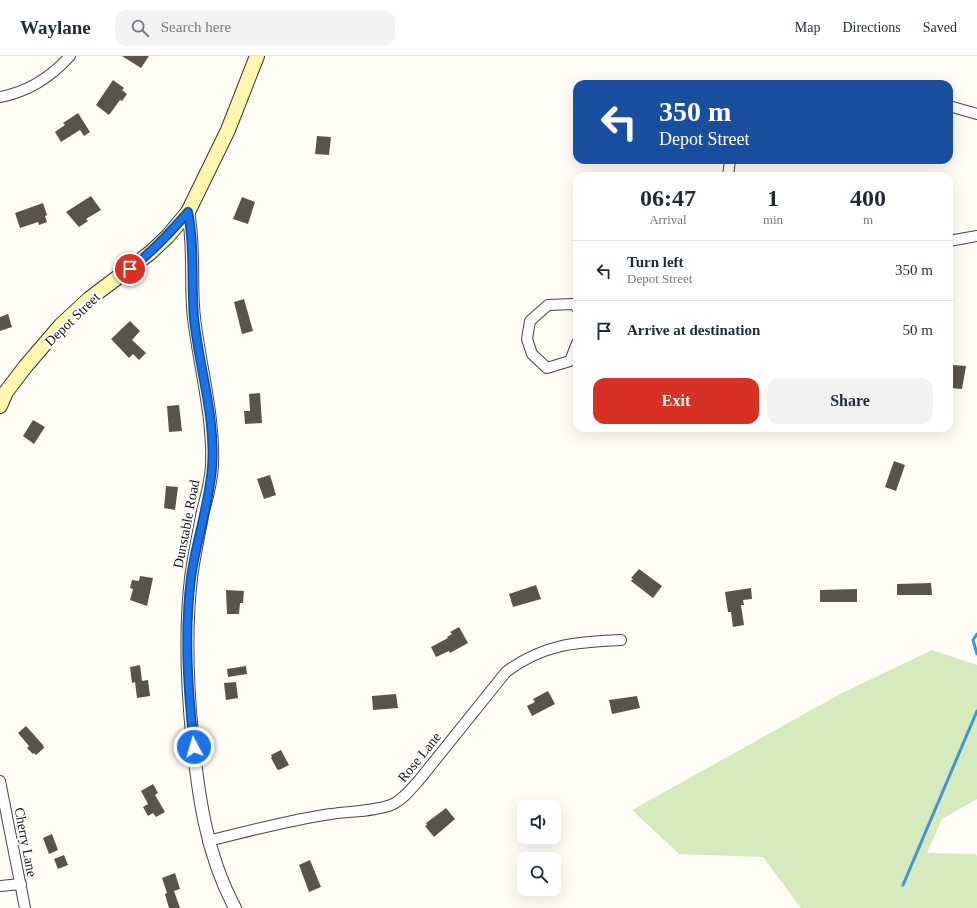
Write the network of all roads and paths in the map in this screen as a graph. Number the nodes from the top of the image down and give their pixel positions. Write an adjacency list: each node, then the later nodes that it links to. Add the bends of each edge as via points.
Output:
1 (70, 56): 3 (street, via 35,85)
2 (257, 56): 6 (main road, Depot Street, via 228,130)
3 (0, 97)
4 (953, 107): 5 (street)
5 (977, 114)
6 (188, 212): 11 (main road, Depot Street, via 150,253 89,298 61,325 6,392); 14 (street, Dunstable Road, via 192,232 194,318 212,439 212,468 191,578 187,641 188,689 195,761)
7 (977, 236): 8 (street)
8 (953, 240)
9 (573, 304): 10 (street, via 548,304 530,321 527,339 532,354 547,368 570,361)
10 (573, 353)
11 (0, 406)
12 (621, 640): 14 (street, Rose Lane, via 552,647 522,660 506,672 420,779 406,795 393,804 379,809 331,814 269,826)
13 (0, 781): 15 (street, Cherry Lane)
14 (208, 841): 18 (street, Dunstable Road, via 220,879)
15 (20, 884): 16 (street); 17 (street, Cherry Lane)
16 (0, 886)
17 (25, 908)
18 (235, 908)

